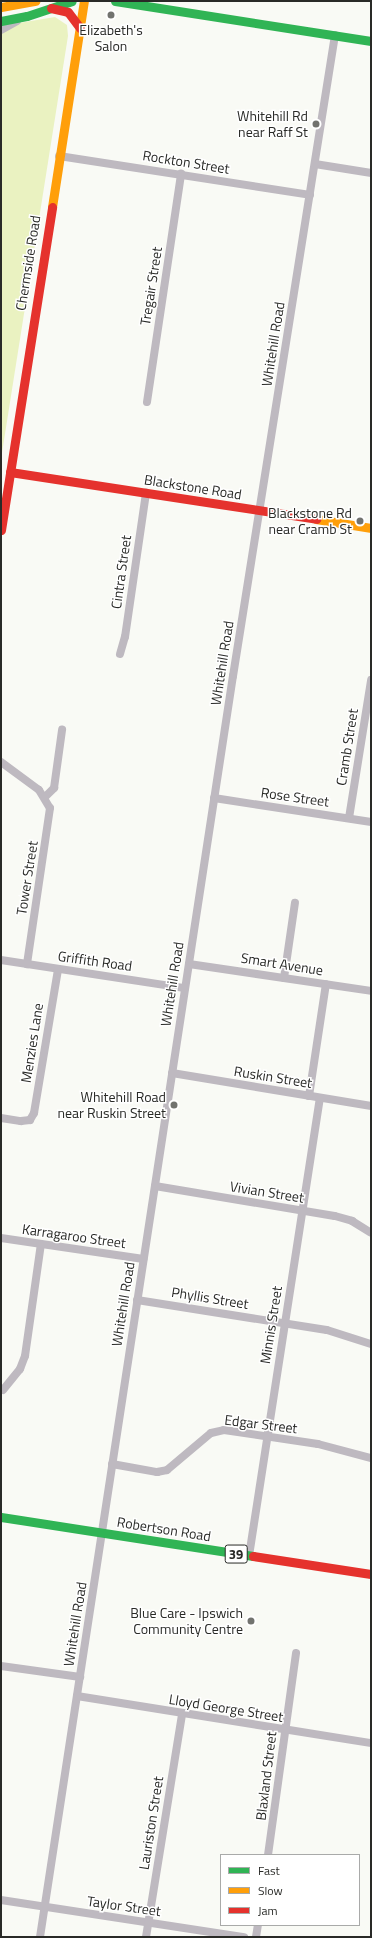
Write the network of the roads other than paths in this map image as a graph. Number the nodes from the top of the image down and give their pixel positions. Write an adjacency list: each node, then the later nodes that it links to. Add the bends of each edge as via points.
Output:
1 (35, 1): 5 (main road)
2 (72, 1): 6 (main road)
3 (84, 1): 9 (main road, Chermside Road)
4 (120, 2): 11 (main road)
5 (1, 7)
6 (50, 8): 7 (main road); 9 (main road, via 68,12)
7 (27, 16): 8 (main road); 10 (street)
8 (1, 21)
9 (80, 28): 13 (main road, Chermside Road)
10 (1, 30)
11 (335, 35): 12 (main road); 14 (street, Whitehill Road)
12 (371, 41)
13 (59, 156): 16 (street, Rockton Street); 19 (main road, Chermside Road)
14 (315, 164): 15 (street); 17 (street, Whitehill Road)
15 (371, 173)
16 (181, 174): 17 (street, Rockton Street); 18 (street, Tregair Street)
17 (310, 195): 21 (street, Whitehill Road)
18 (147, 402)
19 (10, 472): 20 (main road, Blackstone Road); 23 (main road, Chermside Road)
20 (146, 493): 21 (main road, Blackstone Road); 24 (street, Cintra Street, via 125,637)
21 (260, 511): 22 (main road, Blackstone Road); 29 (street, Whitehill Road)
22 (371, 528)
23 (1, 530)
24 (120, 654)
25 (371, 680): 30 (street, Cramb Street)
26 (62, 730): 28 (street, via 54,788)
27 (1, 762): 28 (street)
28 (45, 797): 34 (street, Tower Street, via 50,817)
29 (214, 798): 30 (street, Rose Street); 35 (street, Whitehill Road)
30 (349, 818): 31 (street, Rose Street)
31 (371, 822)
32 (295, 903): 37 (street)
33 (1, 960): 34 (street, Griffith Road)
34 (27, 964): 36 (street, Griffith Road)
35 (189, 964): 37 (street, Smart Avenue); 39 (street, Whitehill Road)
36 (58, 969): 39 (street, Griffith Road); 45 (street, Menzies Lane, via 34,1113 30,1120 21,1122)
37 (284, 978): 38 (street, Smart Avenue)
38 (326, 984): 40 (street, Smart Avenue); 42 (street)
39 (185, 988): 41 (street, Whitehill Road)
40 (371, 991)
41 (172, 1073): 42 (street, Ruskin Street); 46 (street, Whitehill Road)
42 (309, 1096): 43 (street, Ruskin Street)
43 (320, 1098): 44 (street, Ruskin Street); 47 (street, Minnis Street)
44 (371, 1106)
45 (1, 1118)
46 (154, 1186): 47 (street, Vivian Street); 51 (street, Whitehill Road)
47 (302, 1211): 48 (street, Vivian Street, via 352,1220); 53 (street, Minnis Street)
48 (371, 1233)
49 (1, 1238): 50 (street, Karragaroo Street)
50 (41, 1244): 51 (street, Karragaroo Street); 55 (street, via 25,1356 20,1369)
51 (143, 1259): 52 (street, Whitehill Road)
52 (137, 1300): 53 (street, Phyllis Street); 58 (street, Whitehill Road)
53 (285, 1324): 54 (street, Phyllis Street, via 326,1330); 56 (street, Minnis Street)
54 (371, 1344)
55 (3, 1390)
56 (267, 1437): 57 (street, Edgar Street, via 318,1444); 58 (street, Edgar Street, via 224,1430 211,1433 167,1470 158,1472); 61 (street, Minnis Street)
57 (371, 1458)
58 (112, 1464): 60 (street, Whitehill Road)
59 (1, 1517): 60 (main road, Robertson Road / 39)
60 (102, 1533): 61 (main road, Robertson Road / 39); 65 (street, Whitehill Road)
61 (248, 1556): 62 (main road, Robertson Road / 39)
62 (371, 1574)
63 (296, 1653): 68 (street, Blaxland Street, via 285,1726)
64 (1, 1666): 65 (street)
65 (80, 1677): 66 (street, Whitehill Road)
66 (77, 1696): 67 (street, Lloyd George Street); 72 (street, Whitehill Road)
67 (182, 1714): 68 (street, Lloyd George Street); 73 (street, Lauriston Street)
68 (287, 1731): 69 (street, Lloyd George Street); 70 (street, Blaxland Street)
69 (371, 1743)
70 (268, 1854)
71 (1, 1900): 72 (street, Taylor Street)
72 (45, 1907): 73 (street, Taylor Street); 75 (street, Whitehill Road)
73 (148, 1923): 76 (street, Lauriston Street); 77 (street, Taylor Street)
74 (258, 1926): 78 (street)
75 (40, 1937)
76 (146, 1937)
77 (244, 1937)
78 (256, 1937)

